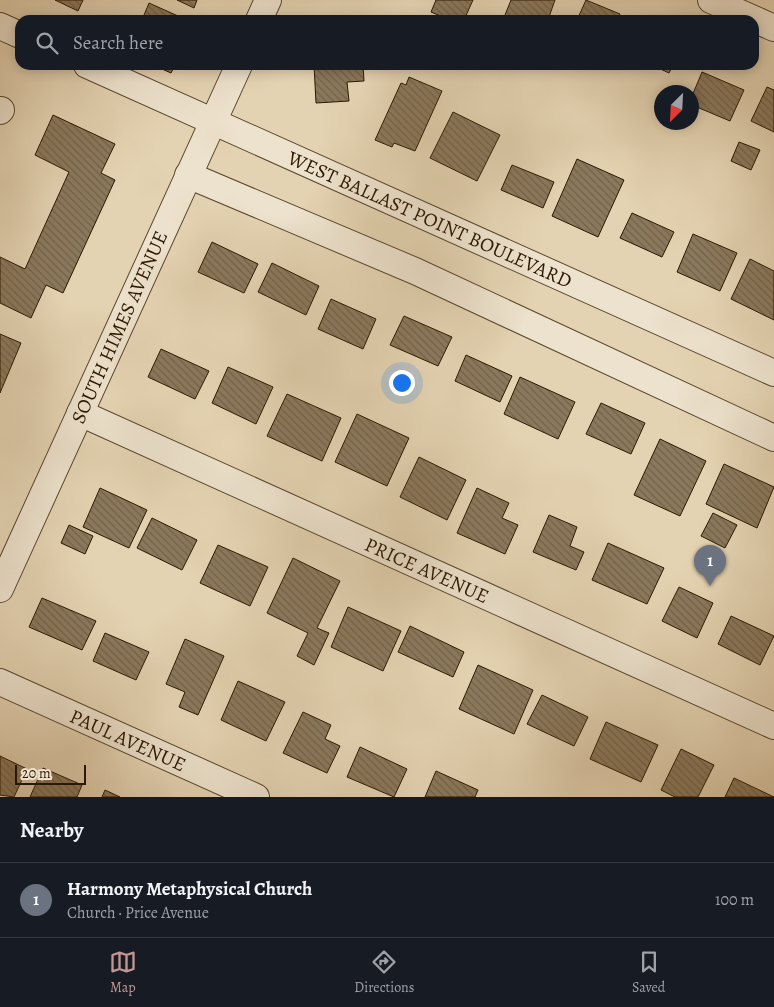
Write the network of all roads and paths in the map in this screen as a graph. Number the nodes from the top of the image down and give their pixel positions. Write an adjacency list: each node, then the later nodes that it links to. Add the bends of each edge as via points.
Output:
1 (268, 0): 3 (street)
2 (712, 0): 4 (street)
3 (261, 15)
4 (745, 15)
5 (759, 21): 7 (street)
6 (0, 26): 8 (street)
7 (774, 28)
8 (15, 33)
9 (98, 70): 11 (street, WEST BALLAST POINT BOULEVARD)
10 (237, 70): 11 (street, SOUTH HIMES AVENUE)
11 (213, 122): 12 (street, SOUTH HIMES AVENUE); 13 (street, WEST BALLAST POINT BOULEVARD)
12 (188, 175): 14 (street, SOUTH HIMES AVENUE); 15 (street, via 424,275)
13 (774, 374)
14 (80, 413): 16 (street, SOUTH HIMES AVENUE); 18 (street, PRICE AVENUE)
15 (774, 438)
16 (0, 589)
17 (0, 682): 19 (street, PAUL AVENUE)
18 (774, 726)
19 (256, 797)

